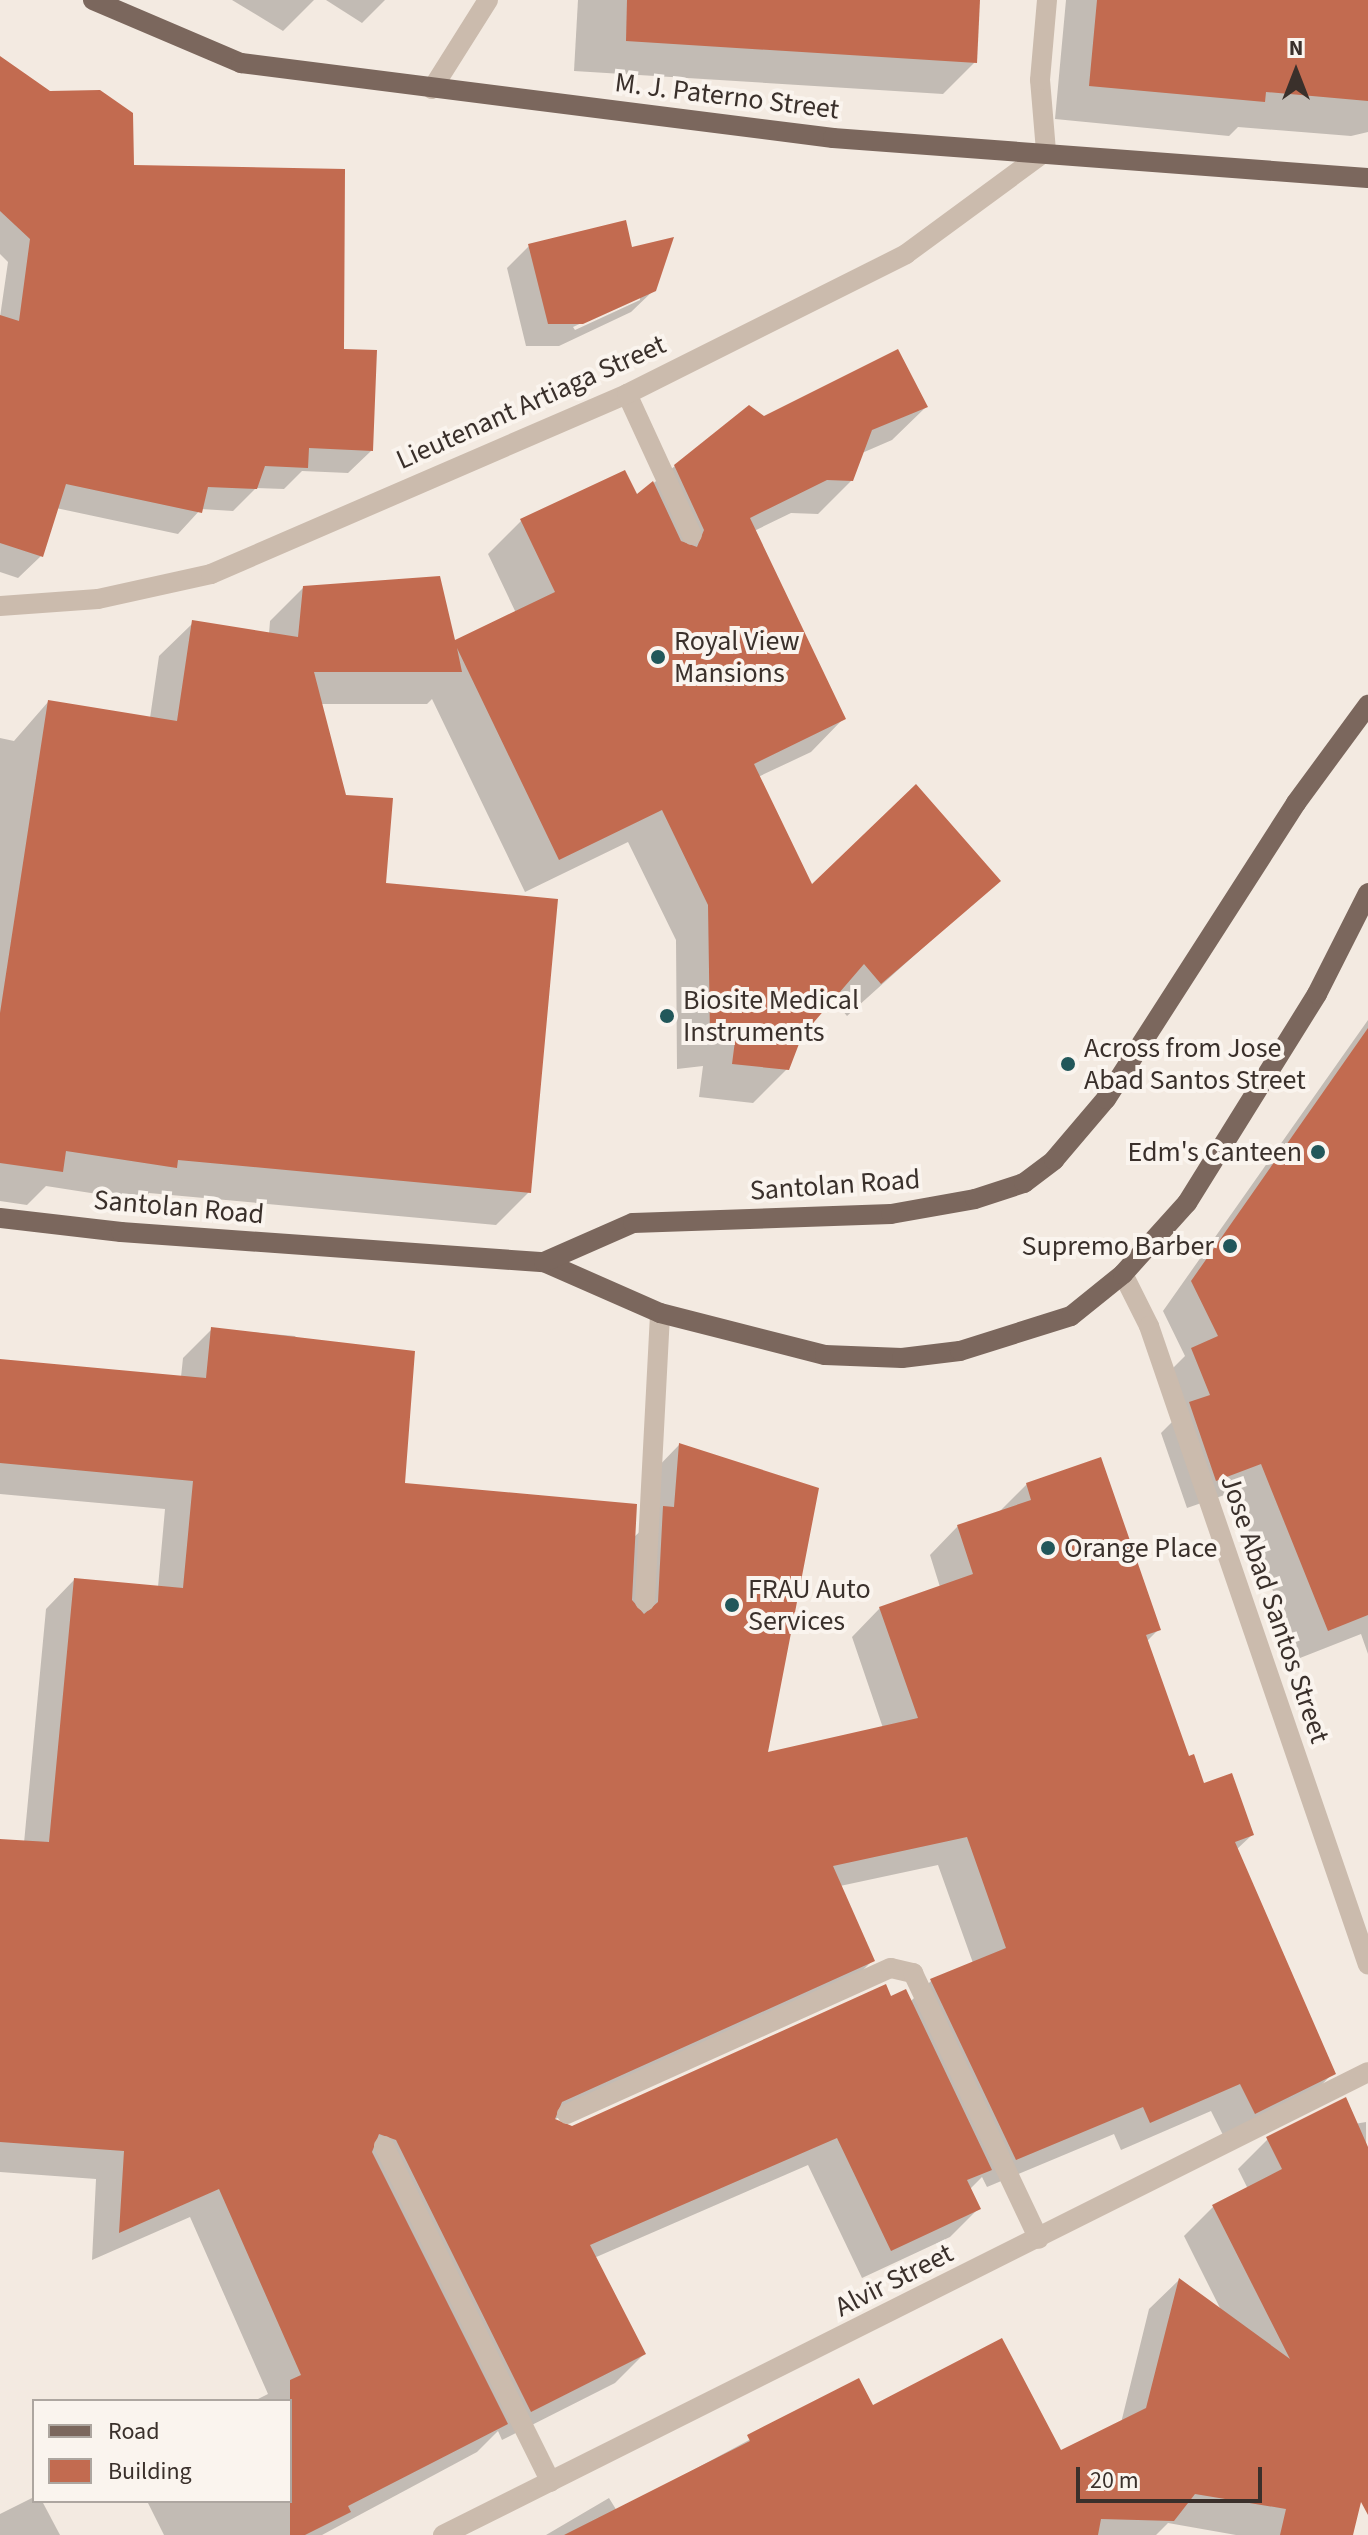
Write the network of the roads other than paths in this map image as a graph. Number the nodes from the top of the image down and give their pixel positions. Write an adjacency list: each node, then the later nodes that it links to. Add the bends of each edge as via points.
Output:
1 (93, 0): 4 (main road, M. J. Paterno Street, via 241,63)
2 (488, 0): 4 (street)
3 (1047, 0): 5 (street, via 1040,80)
4 (432, 89): 5 (main road, M. J. Paterno Street, via 833,138)
5 (1046, 151): 6 (main road, M. J. Paterno Street); 7 (street, Lieutenant Artiaga Street, via 906,254)
6 (1368, 178)
7 (627, 394): 8 (street); 9 (street, Lieutenant Artiaga Street, via 211,574 98,599)
8 (692, 535)
9 (0, 606)
10 (1368, 705): 13 (main road, Santolan Road, via 1296,803 1106,1099 1054,1160 1024,1183 975,1199 891,1214 633,1223)
11 (1368, 893): 14 (main road, Santolan Road, via 1317,994 1187,1203)
12 (0, 1218): 13 (main road, Santolan Road, via 121,1232)
13 (544, 1262): 15 (main road, Santolan Road)
14 (1123, 1274): 15 (main road, Santolan Road, via 1071,1316 960,1351 902,1358 825,1355); 17 (street, Jose Abad Santos Street, via 1149,1326)
15 (660, 1313): 16 (street)
16 (645, 1601)
17 (1368, 1965)
18 (1368, 2072): 21 (street, Alvir Street)
19 (567, 2114): 21 (street, via 891,1968 913,1973)
20 (384, 2146): 22 (street)
21 (1039, 2239): 22 (street, Alvir Street)
22 (551, 2482): 23 (street, Alvir Street)
23 (443, 2535)

